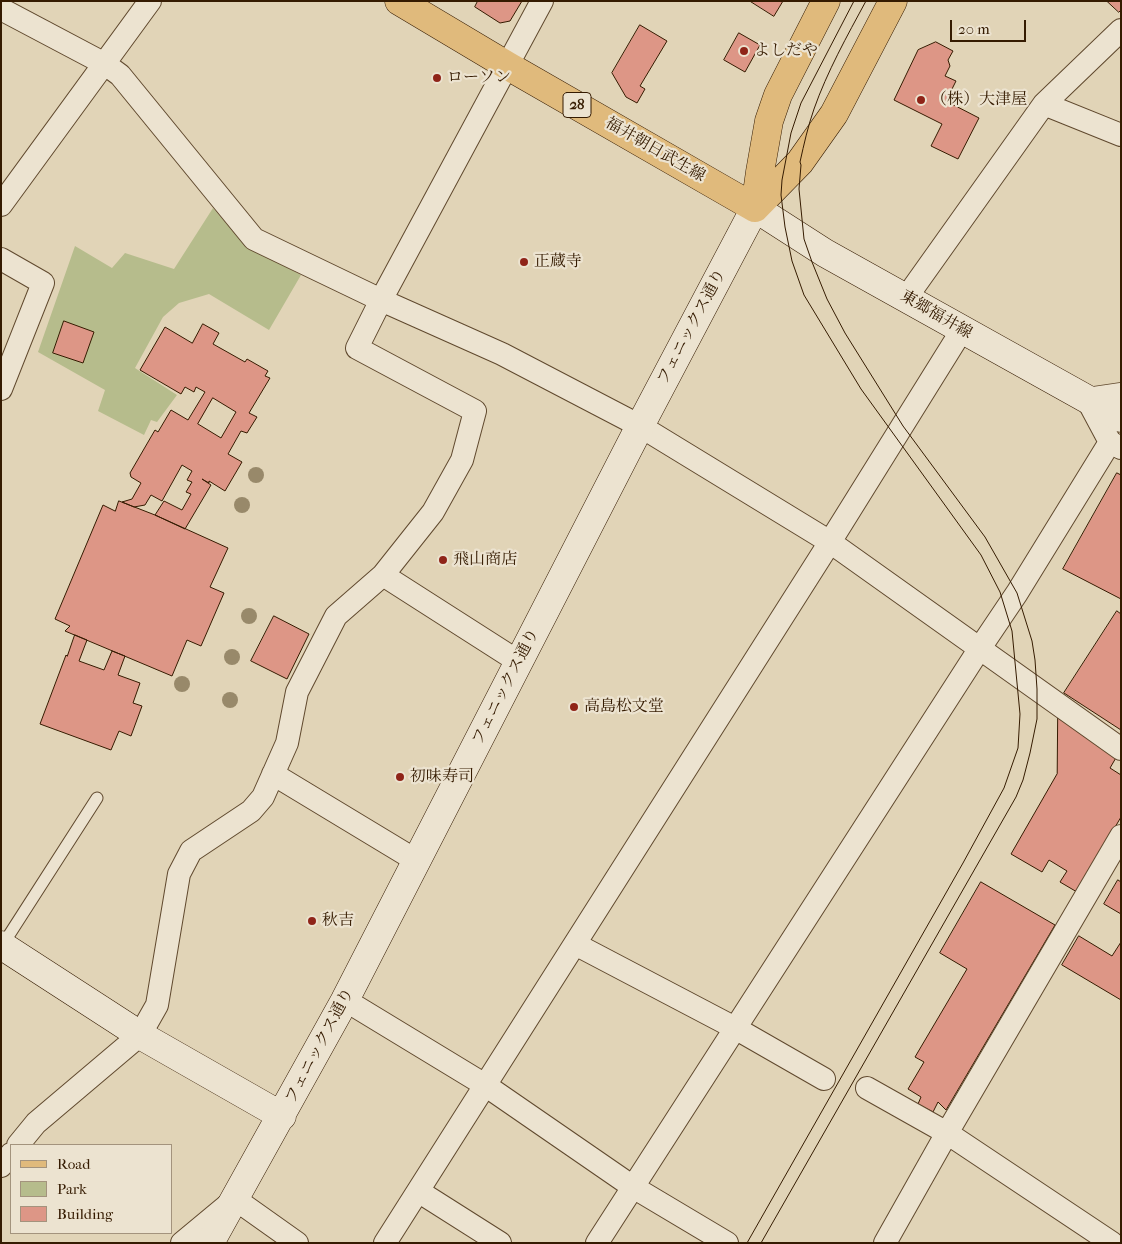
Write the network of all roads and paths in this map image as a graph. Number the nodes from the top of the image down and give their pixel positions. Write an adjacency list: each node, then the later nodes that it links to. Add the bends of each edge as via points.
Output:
1 (150, 1): 8 (street)
2 (399, 1): 9 (main road, 福井朝日武生線 / 28)
3 (542, 1): 9 (street)
4 (826, 1): 13 (main road, フェニックス通り, via 778,95 770,121)
5 (893, 1): 13 (main road, フェニックス通り, via 834,114 800,162)
6 (1, 9): 8 (street)
7 (1121, 30): 10 (street)
8 (105, 64): 12 (street); 16 (street, via 120,76 254,239)
9 (508, 66): 13 (main road, 福井朝日武生線 / 28); 16 (street)
10 (1044, 104): 11 (street); 15 (street)
11 (1121, 134)
12 (1, 205)
13 (755, 208): 15 (main road, 東郷福井線, via 825,253); 21 (main road, フェニックス通り)
14 (1, 259): 18 (street, via 43,284)
15 (906, 298): 17 (main road, 東郷福井線)
16 (382, 300): 21 (street, via 502,354); 24 (street, via 357,348 475,411 462,460 433,512)
17 (962, 330): 20 (main road, 東郷福井線); 23 (street)
18 (1, 389)
19 (1121, 394): 20 (street)
20 (1087, 399): 22 (main road, 東郷福井線)
21 (640, 426): 23 (street); 26 (main road, フェニックス通り)
22 (1117, 436): 25 (street)
23 (830, 542): 25 (street); 32 (street)
24 (383, 575): 26 (street); 28 (street, via 336,616 297,692 287,743)
25 (980, 648): 27 (street); 35 (street)
26 (519, 662): 31 (main road, フェニックス通り)
27 (1121, 749)
28 (273, 774): 31 (street); 36 (street, via 251,811 190,851 179,874 157,1005)
29 (97, 798): 33 (lane)
30 (1121, 836): 41 (street)
31 (416, 861): 34 (main road, フェニックス通り)
32 (575, 944): 35 (street); 38 (street)
33 (2, 946): 36 (main road)
34 (345, 1000): 38 (street); 40 (main road, フェニックス通り)
35 (735, 1028): 37 (street); 45 (street)
36 (140, 1035): 40 (main road); 42 (street, via 36,1123)
37 (824, 1079)
38 (485, 1085): 45 (street); 46 (street)
39 (866, 1088): 41 (street)
40 (282, 1116): 47 (main road, フェニックス通り)
41 (947, 1133): 55 (street); 56 (street)
42 (19, 1144)
43 (10, 1155): 44 (street)
44 (1, 1166)
45 (633, 1187): 53 (street); 54 (street)
46 (418, 1191): 51 (street); 52 (street)
47 (235, 1199): 48 (street); 49 (main road, フェニックス通り); 50 (street)
48 (182, 1243)
49 (210, 1243)
50 (297, 1243)
51 (385, 1243)
52 (500, 1243)
53 (597, 1243)
54 (727, 1243)
55 (885, 1243)
56 (1112, 1243)

